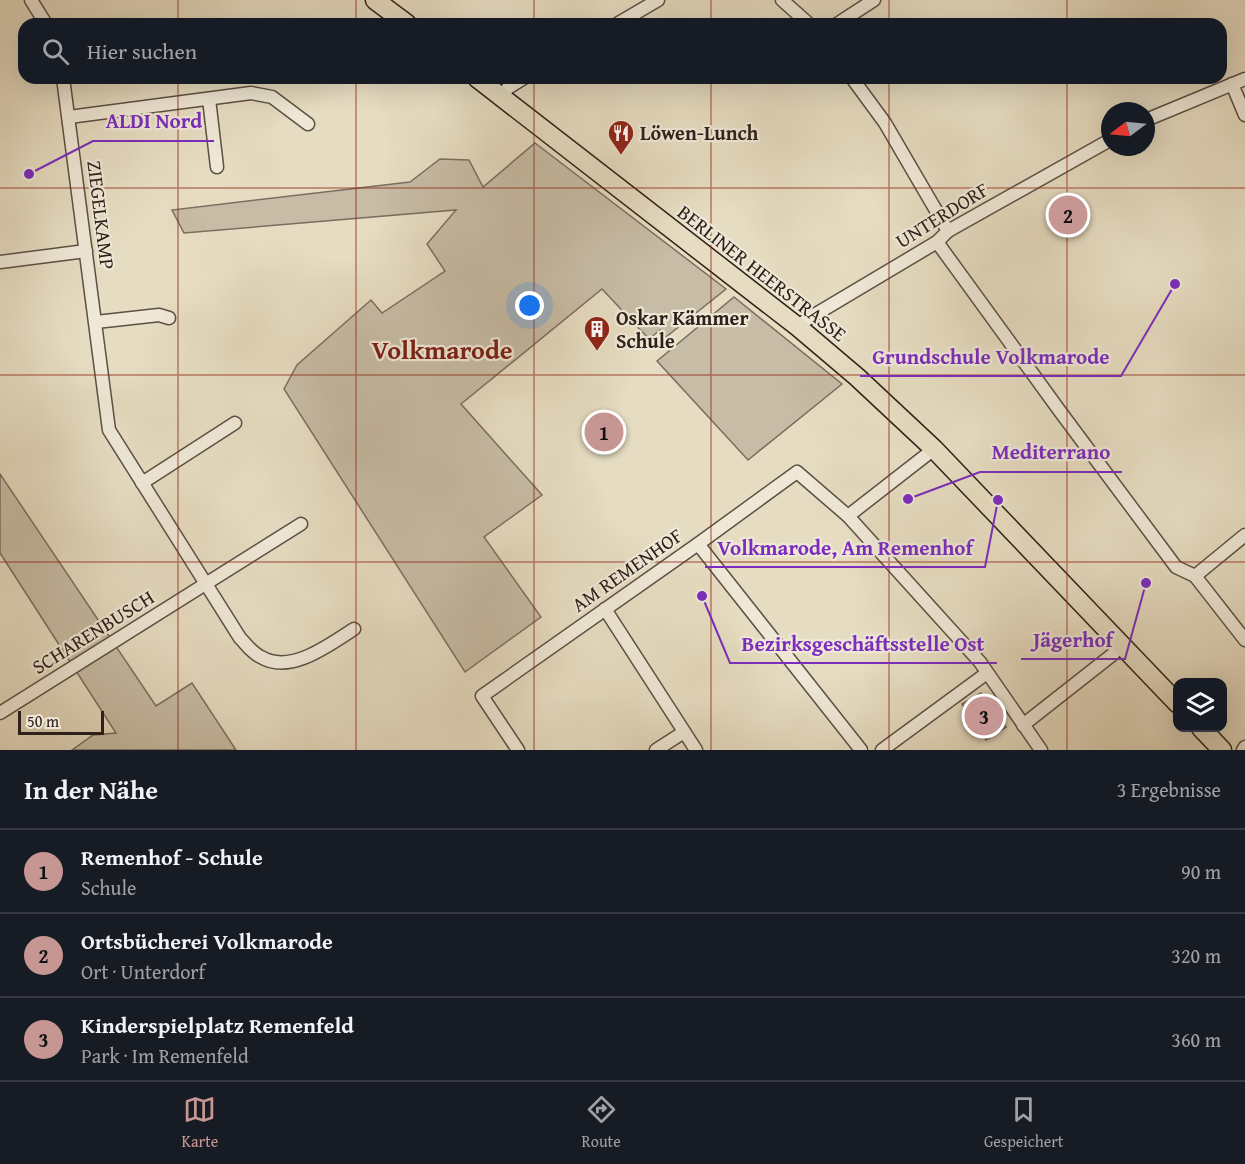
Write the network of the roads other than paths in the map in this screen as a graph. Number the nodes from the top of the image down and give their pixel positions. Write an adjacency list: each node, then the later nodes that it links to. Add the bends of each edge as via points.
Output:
1 (32, 0): 6 (street)
2 (375, 0): 7 (main road)
3 (658, 0): 8 (street)
4 (782, 0): 9 (street)
5 (874, 0): 10 (street)
6 (42, 18)
7 (399, 18)
8 (627, 18)
9 (802, 18)
10 (846, 18)
11 (1245, 79): 16 (street)
12 (64, 84): 21 (street, ZIEGELKAMP)
13 (485, 84): 17 (main road, BERLINER HEERSTRASSE)
14 (514, 84): 17 (street)
15 (856, 84): 25 (street, via 885,123)
16 (1232, 84): 19 (street); 20 (street)
17 (500, 96): 31 (main road, BERLINER HEERSTRASSE)
18 (209, 99): 21 (street); 22 (street, via 252,93 268,95); 24 (street)
19 (1245, 115)
20 (1155, 116)
21 (69, 117): 27 (street, ZIEGELKAMP)
22 (308, 124)
23 (1101, 145): 25 (street, UNTERDORF)
24 (217, 167)
25 (948, 231): 26 (street, UNTERDORF)
26 (937, 242): 31 (street, UNTERDORF); 39 (street, via 1176,567)
27 (86, 250): 28 (street); 30 (street, ZIEGELKAMP)
28 (0, 262)
29 (169, 318): 30 (street, via 159,315)
30 (96, 322): 34 (street, ZIEGELKAMP, via 109,430)
31 (798, 327): 33 (main road, BERLINER HEERSTRASSE)
32 (235, 423): 34 (street)
33 (934, 449): 35 (street); 44 (main road, BERLINER HEERSTRASSE)
34 (142, 483): 40 (street, ZIEGELKAMP)
35 (848, 516): 38 (street, AM REMENHOF, via 797,472); 45 (street)
36 (301, 524): 40 (street)
37 (1245, 535): 39 (street)
38 (698, 544): 41 (street, AM REMENHOF); 54 (street)
39 (1195, 576): 43 (street)
40 (206, 585): 42 (street, ZIEGELKAMP, via 251,651 275,662 315,654); 47 (street, SCHARENBUSCH)
41 (605, 609): 49 (street); 51 (street, AM REMENHOF, via 482,696)
42 (354, 629)
43 (1245, 640)
44 (1122, 645): 46 (main road, BERLINER HEERSTRASSE); 48 (street)
45 (987, 673): 48 (street); 55 (street)
46 (1173, 699)
47 (0, 713)
48 (1023, 725): 56 (street)
49 (684, 732): 52 (street); 53 (street)
50 (1205, 732): 57 (main road)
51 (518, 750)
52 (656, 750)
53 (696, 750)
54 (861, 750)
55 (882, 750)
56 (1041, 750)
57 (1222, 750)

